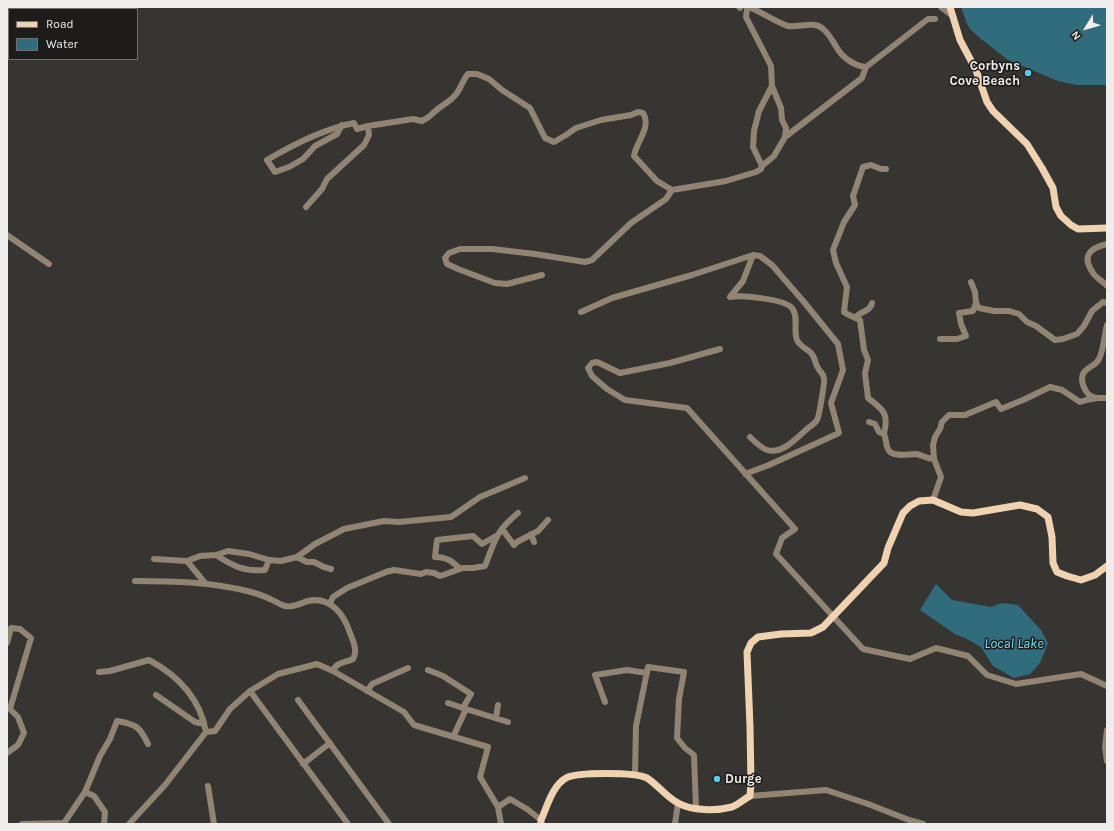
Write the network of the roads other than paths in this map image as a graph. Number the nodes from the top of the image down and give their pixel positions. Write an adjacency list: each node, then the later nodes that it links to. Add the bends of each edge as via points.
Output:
1 (749, 7): 6 (street, via 786,26 821,27 847,60); 7 (street, via 746,17 771,66)
2 (941, 7): 4 (street)
3 (950, 7): 4 (main road)
4 (953, 16): 15 (main road, via 960,40 976,70 987,102 1027,144 1053,188 1056,207 1061,216 1078,229)
5 (935, 19): 6 (street, via 928,19)
6 (866, 67): 10 (street, via 862,78)
7 (772, 86): 10 (street, via 781,108); 11 (street, via 759,111 754,131 753,147)
8 (342, 125): 8 (street, via 298,144 267,160 275,172 289,167 303,159 315,146 337,134); 9 (street, via 354,123 357,129)
9 (368, 126): 13 (street, via 413,119 426,120 448,103 468,74 477,74 489,79 530,108 545,138 554,142 576,128 601,120 643,113 646,117 645,126 634,156 657,181); 14 (street, via 369,135 364,145 327,179)
10 (786, 137): 11 (street, via 774,156)
11 (762, 166): 13 (street, via 756,172 726,181)
12 (886, 169): 27 (street, via 871,165 863,167 853,196 855,205 833,247 836,263 847,287 844,312)
13 (672, 190): 20 (street, via 666,198 631,223 592,260 585,262 492,249 460,249 449,253 445,258 447,264 458,270 496,283 507,284)
14 (306, 207)
15 (1107, 228)
16 (7, 236): 19 (street)
17 (1107, 244): 22 (street, via 1091,250 1088,261 1093,274)
18 (753, 255): 26 (street, via 612,298); 35 (street, via 743,281 730,297 743,296 778,302 792,308 797,341 815,358 824,379 817,420 789,445 767,450); 37 (street, via 760,256 772,265 838,344 843,370 831,403 839,433)
19 (49, 264)
20 (542, 275)
21 (971, 282): 24 (street, via 976,292)
22 (1107, 286)
23 (872, 303): 27 (street, via 869,309)
24 (976, 303): 25 (street, via 979,308 1019,314 1055,340 1077,334 1092,311 1103,302); 29 (street, via 973,311 959,313 966,336)
25 (1107, 303)
26 (581, 312)
27 (856, 317): 34 (street, via 860,320 868,360 865,373 868,398 884,413)
28 (1107, 325): 31 (street, via 1100,358 1083,374 1083,386 1090,396)
29 (940, 339)
30 (720, 349): 37 (street, via 620,373 597,362 588,368 592,376 607,389 626,400 687,408)
31 (1097, 398): 32 (street); 36 (street, via 1080,402 1062,390 1050,387 1002,409 996,402 965,415 949,415 942,422 935,437)
32 (1107, 398)
33 (870, 422): 34 (street)
34 (884, 434): 36 (street, via 887,448 891,453 918,454)
35 (750, 437)
36 (934, 459): 39 (street, via 941,477)
37 (745, 474): 57 (street, via 795,529 782,538 776,554)
38 (525, 478): 47 (street, via 480,497 451,517 384,521 344,529)
39 (934, 500): 51 (main road, via 961,512 973,513 1020,505 1037,508 1048,517 1053,563 1057,572 1081,580); 57 (main road, via 919,501 903,513 884,563)
40 (518, 513): 42 (street)
41 (548, 520): 43 (street, via 538,531)
42 (502, 529): 43 (street, via 514,545); 44 (street)
43 (531, 534): 45 (street)
44 (496, 536): 53 (street, via 485,566); 53 (street, via 482,544 473,536 437,540 435,557 452,560)
45 (534, 542)
46 (216, 555): 49 (street, via 228,551); 49 (street, via 234,567 258,571 265,570); 50 (street, via 200,556)
47 (297, 557): 49 (street, via 281,561); 52 (street)
48 (154, 559): 50 (street)
49 (269, 560)
50 (187, 561): 55 (street)
51 (1107, 566)
52 (331, 568)
53 (460, 569): 56 (street, via 440,576 426,572 386,572 347,588 333,597)
54 (135, 581): 55 (street)
55 (205, 584): 56 (street, via 251,592 284,606 309,601)
56 (330, 603): 61 (street, via 346,622 355,647 353,659 339,664)
57 (833, 618): 64 (street, via 862,649 910,659 936,648 968,656 987,675 1016,684 1081,674); 87 (main road, via 823,627 811,632 758,638 751,643 747,652)
58 (7, 643): 81 (street, via 11,628 20,630 31,638 10,709 18,717 24,733 18,745)
59 (408, 668): 66 (street, via 372,684)
60 (428, 670): 72 (street, via 443,676 471,694)
61 (333, 671): 65 (street, via 317,664 278,674); 66 (street)
62 (98, 672): 75 (street, via 110,672 149,660 181,682 201,712)
63 (647, 673): 69 (street, via 627,670 595,675); 84 (street, via 636,726); 90 (street, via 648,667 684,672 679,699 677,738 694,755)
64 (1107, 686)
65 (250, 691): 77 (street, via 230,709 215,731); 83 (street)
66 (366, 691): 78 (street, via 404,712 414,725)
67 (156, 695): 75 (street, via 195,722)
68 (298, 700): 79 (street)
69 (605, 702)
70 (448, 703): 72 (street)
71 (498, 706): 73 (street)
72 (464, 709): 73 (street); 78 (street)
73 (496, 718): 74 (street)
74 (508, 722)
75 (204, 724): 77 (street)
76 (1107, 730): 82 (street)
77 (206, 732): 95 (street, via 165,786)
78 (453, 737): 89 (street, via 488,747 480,777)
79 (330, 743): 83 (street); 98 (street)
80 (148, 744): 86 (street, via 137,727 117,721)
81 (7, 753)
82 (1107, 761)
83 (303, 764): 97 (street)
84 (635, 774): 88 (main road, via 646,778); 91 (main road, via 586,774 566,778 556,786)
85 (208, 786): 96 (street)
86 (85, 792): 93 (street, via 64,823); 94 (street, via 94,796 106,812)
87 (750, 796): 90 (main road, via 733,807 714,810); 92 (street, via 826,790 868,804)
88 (678, 803): 90 (main road); 100 (street)
89 (498, 807): 91 (street, via 510,799 527,809); 99 (street)
90 (696, 808)
91 (541, 822)
92 (907, 822): 101 (street)
93 (22, 824)
94 (104, 824)
95 (129, 824)
96 (214, 824)
97 (348, 824)
98 (389, 824)
99 (501, 824)
100 (675, 824)
101 (923, 824)

